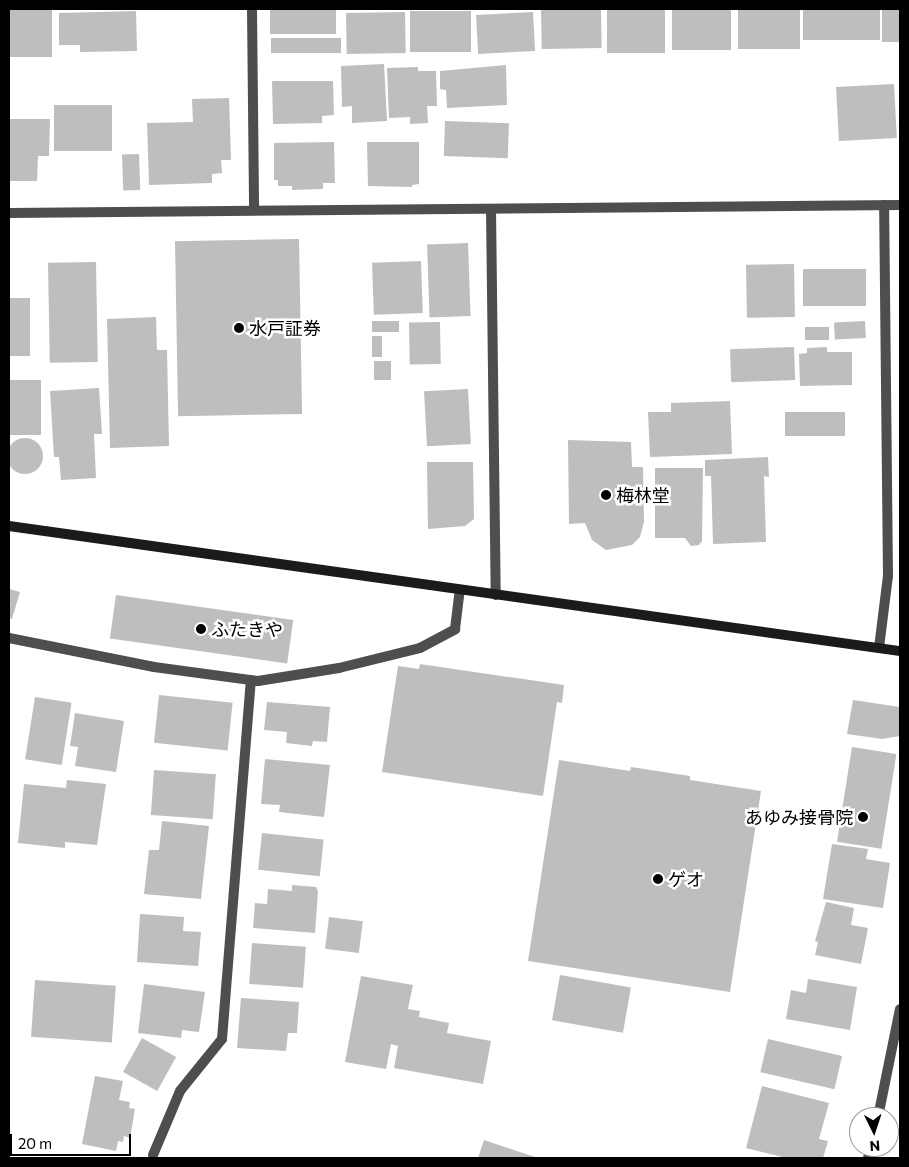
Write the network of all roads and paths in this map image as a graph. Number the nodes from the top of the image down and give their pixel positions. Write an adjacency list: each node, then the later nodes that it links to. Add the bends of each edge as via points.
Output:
1 (252, 9): 5 (street)
2 (884, 205): 3 (street); 4 (street); 11 (street, via 888,576)
3 (900, 205)
4 (491, 209): 5 (street); 9 (street)
5 (254, 210): 6 (street)
6 (9, 213)
7 (9, 526): 8 (street)
8 (460, 590): 9 (street); 13 (street, via 455,629 420,648 339,668)
9 (496, 595): 11 (street)
10 (9, 638): 13 (street, via 154,667)
11 (879, 648): 12 (street)
12 (900, 651)
13 (251, 680): 16 (street, via 222,1039 180,1091)
14 (900, 1009): 15 (street)
15 (880, 1107)
16 (153, 1155)

